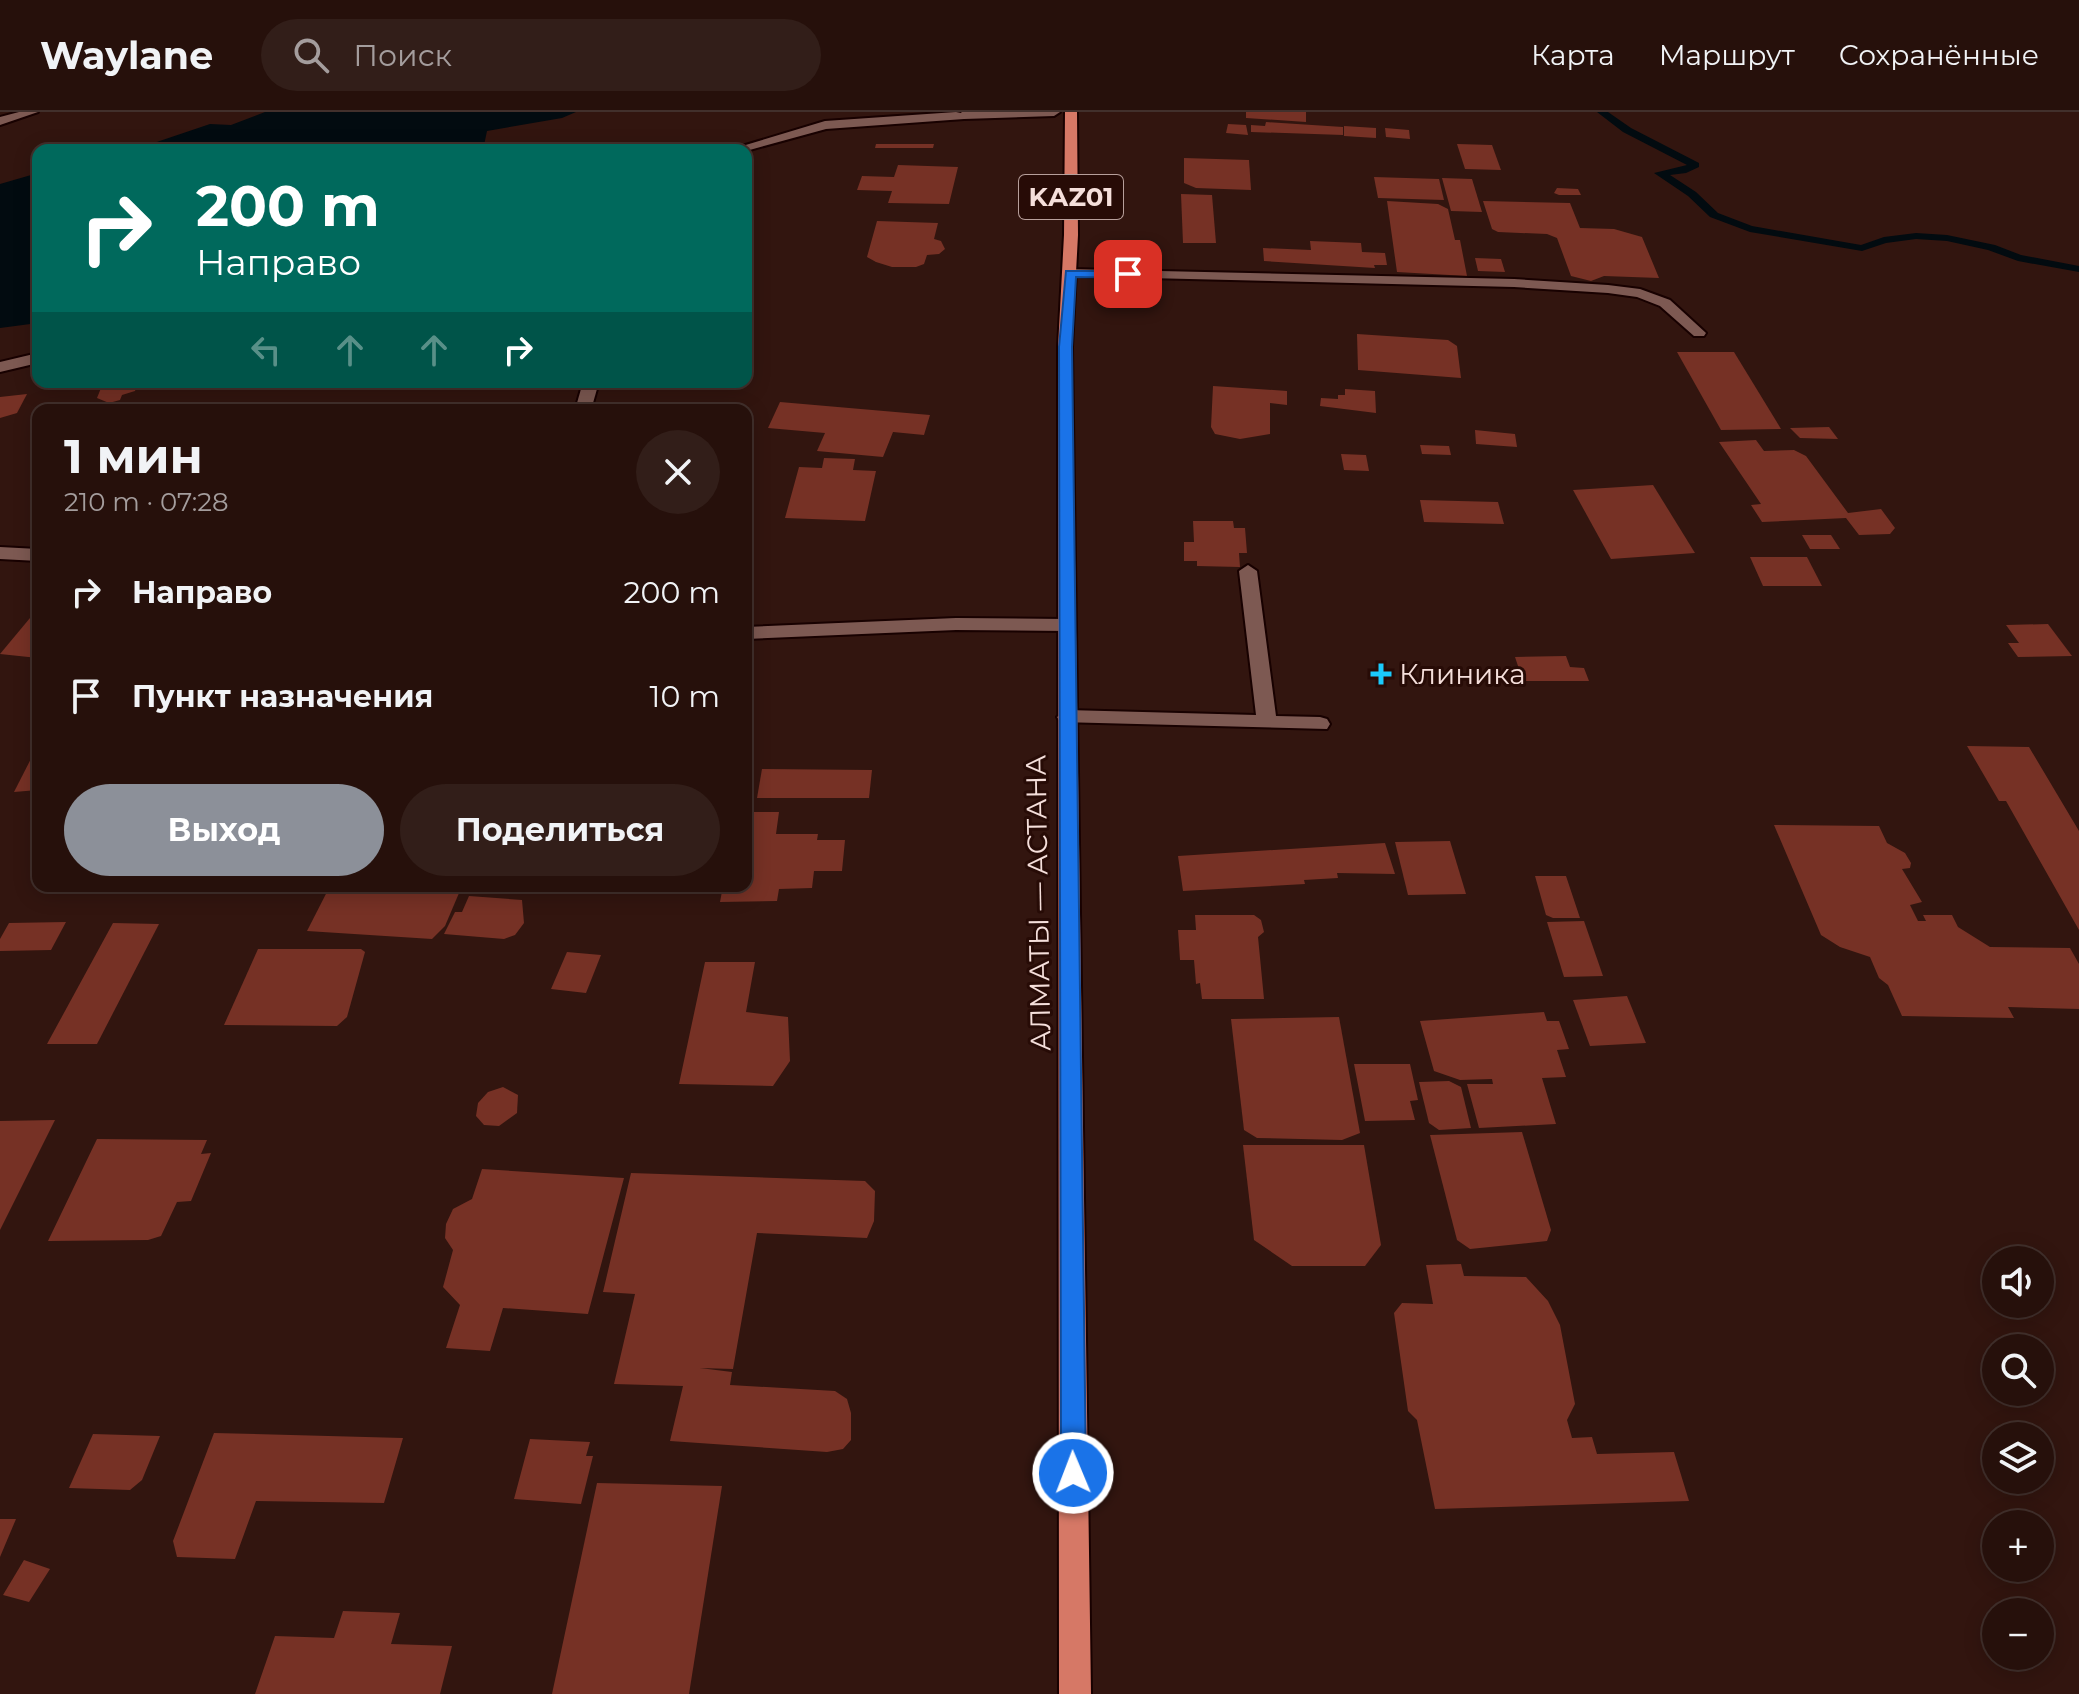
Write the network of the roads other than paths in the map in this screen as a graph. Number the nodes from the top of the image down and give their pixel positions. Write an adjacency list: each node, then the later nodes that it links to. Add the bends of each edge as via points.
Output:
1 (32, 112): 5 (street)
2 (845, 112): 6 (street)
3 (1054, 112): 6 (street)
4 (1071, 112): 8 (highway, АЛМАТЫ — АСТАНА / KАZ01)
5 (0, 121)
6 (825, 125): 7 (street)
7 (752, 145)
8 (1070, 273): 9 (street, via 1608,289 1665,303); 15 (highway, АЛМАТЫ — АСТАНА / KАZ01, via 1065,347)
9 (1699, 333)
10 (32, 359): 11 (street)
11 (0, 367)
12 (0, 553): 13 (street)
13 (32, 555)
14 (1248, 571): 18 (street)
15 (1066, 625): 16 (street); 17 (highway, АЛМАТЫ — АСТАНА / KАZ01)
16 (752, 633)
17 (1067, 717): 18 (street); 20 (highway, АЛМАТЫ — АСТАНА / KАZ01)
18 (1267, 721): 19 (street)
19 (1320, 724)
20 (1075, 1694)

